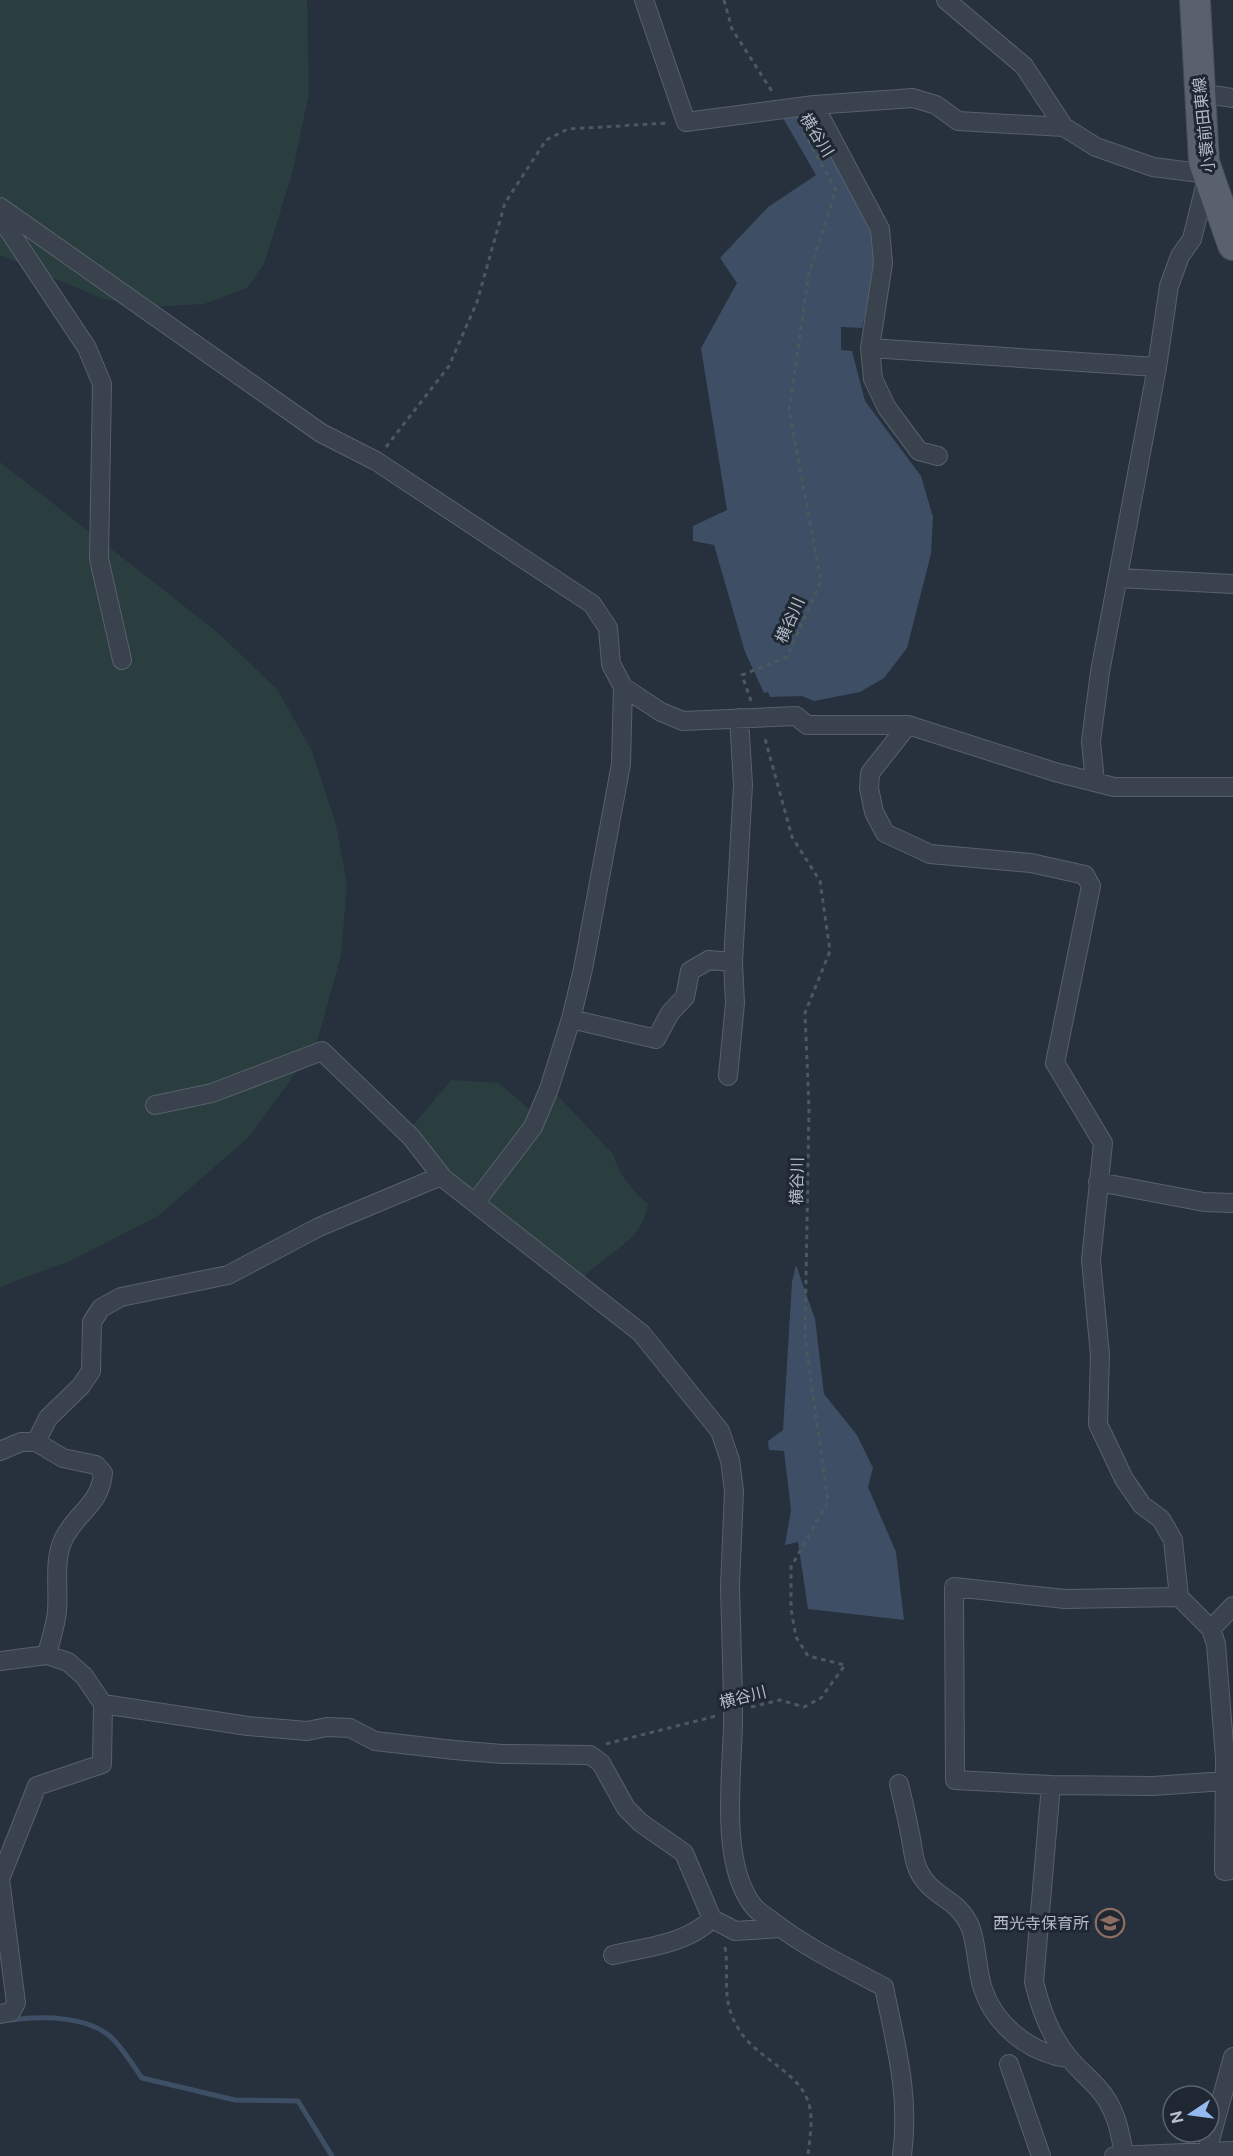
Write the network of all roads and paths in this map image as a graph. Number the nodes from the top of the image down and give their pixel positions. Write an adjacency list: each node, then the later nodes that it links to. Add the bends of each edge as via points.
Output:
1 (644, 0): 9 (street)
2 (724, 0): 6 (path, via 732,30)
3 (946, 0): 11 (street, via 1024,66)
4 (1194, 0): 5 (main road, 小蓑前田東線)
5 (1199, 93): 7 (street); 12 (main road, 小蓑前田東線)
6 (775, 96)
7 (1233, 98)
8 (814, 105): 9 (street); 11 (street, via 913,98 936,105 958,121); 16 (street, via 880,229 883,263)
9 (686, 122): 19 (path, via 568,129 546,140 505,203 477,302 449,366)
10 (797, 124): 24 (path, 横谷川, via 836,190 809,273 789,410 820,581 787,657 742,675)
11 (1064, 127): 12 (street, via 1096,147 1153,167)
12 (1208, 174): 15 (main road, 小蓑前田東線); 17 (street, via 1192,239 1180,256 1169,286)
13 (0, 207): 19 (street, via 321,433)
14 (0, 217): 22 (street, via 87,348 102,384 99,559)
15 (1233, 245)
16 (870, 348): 17 (street); 18 (street, via 873,380 887,408 919,451)
17 (1157, 367): 20 (street)
18 (938, 456)
19 (376, 461): 23 (street, via 592,604 608,628 611,664)
20 (1118, 578): 21 (street); 26 (street, via 1091,741)
21 (1233, 584)
22 (122, 660)
23 (623, 687): 24 (street, via 661,712 683,721); 29 (street, via 621,764)
24 (748, 718): 25 (street, via 796,716 807,725); 28 (street); 43 (path, 横谷川, via 792,837 820,881 830,951 805,1013 809,1107 805,1338 828,1502 791,1568 791,1609 796,1637 808,1656 845,1665 821,1698 804,1707 780,1700)
25 (908, 725): 26 (street); 33 (street, via 870,773 874,812 885,833 930,854 1031,863 1085,875 1091,886 1055,1063 1103,1143)
26 (1095, 782): 27 (street, via 1113,787)
27 (1233, 787)
28 (733, 962): 29 (street, via 709,960 690,971 685,997 670,1013 656,1039); 30 (street, via 735,1003)
29 (571, 1019): 34 (street, via 533,1127)
30 (728, 1076)
31 (155, 1105): 32 (street, via 212,1093 322,1050 411,1137)
32 (441, 1176): 34 (street); 36 (street, via 319,1227 228,1275 121,1297 101,1308 92,1322 91,1371 48,1418)
33 (1098, 1182): 35 (street, via 1204,1202); 38 (street, via 1091,1260 1100,1355 1098,1424 1124,1479 1142,1505 1161,1519 1173,1540)
34 (475, 1203): 43 (street, via 641,1333 720,1431 730,1460 734,1491 730,1586)
35 (1233, 1203)
36 (36, 1442): 37 (street, via 21,1442); 41 (street, via 63,1458 96,1465 104,1473 102,1488 92,1505 74,1522 59,1551 57,1612)
37 (0, 1451)
38 (1179, 1597): 40 (street); 49 (street, via 1065,1599 954,1587 955,1780)
39 (1233, 1606): 40 (street)
40 (1211, 1629): 47 (street, via 1217,1656)
41 (47, 1655): 42 (street); 44 (street, via 68,1662 84,1676)
42 (0, 1661)
43 (740, 1703): 45 (street, bridge)
44 (103, 1704): 51 (street, via 248,1726 307,1731 350,1728 375,1741 454,1750 590,1755 600,1763 626,1808 684,1853); 54 (street, via 102,1764 37,1786 0,1879 16,2003 11,2012)
45 (727, 1719): 46 (path, 横谷川, via 606,1743); 52 (street, via 735,1863 755,1908)
46 (614, 1752)
47 (1225, 1781): 49 (street, via 1153,1786); 50 (street, via 1224,1871)
48 (899, 1784): 56 (street, via 914,1862 926,1883 955,1904 969,1925 983,1989 997,2015 1027,2045 1049,2056)
49 (1051, 1785): 56 (street, via 1034,1982 1042,2013)
50 (1233, 1870)
51 (720, 1928): 52 (street); 53 (street, via 702,1928 678,1940); 61 (path, via 728,1965 725,1998 738,2029 757,2052 801,2085 810,2109)
52 (781, 1928): 62 (street, via 799,1942 884,1987 904,2087 907,2121)
53 (613, 1955)
54 (0, 2014)
55 (1233, 2057): 58 (street)
56 (1068, 2058): 60 (street, via 1099,2088 1113,2110)
57 (1009, 2064): 63 (street)
58 (1208, 2151): 59 (street); 60 (street)
59 (1233, 2151)
60 (1119, 2155)
61 (808, 2156)
62 (902, 2156)
63 (1041, 2156)

